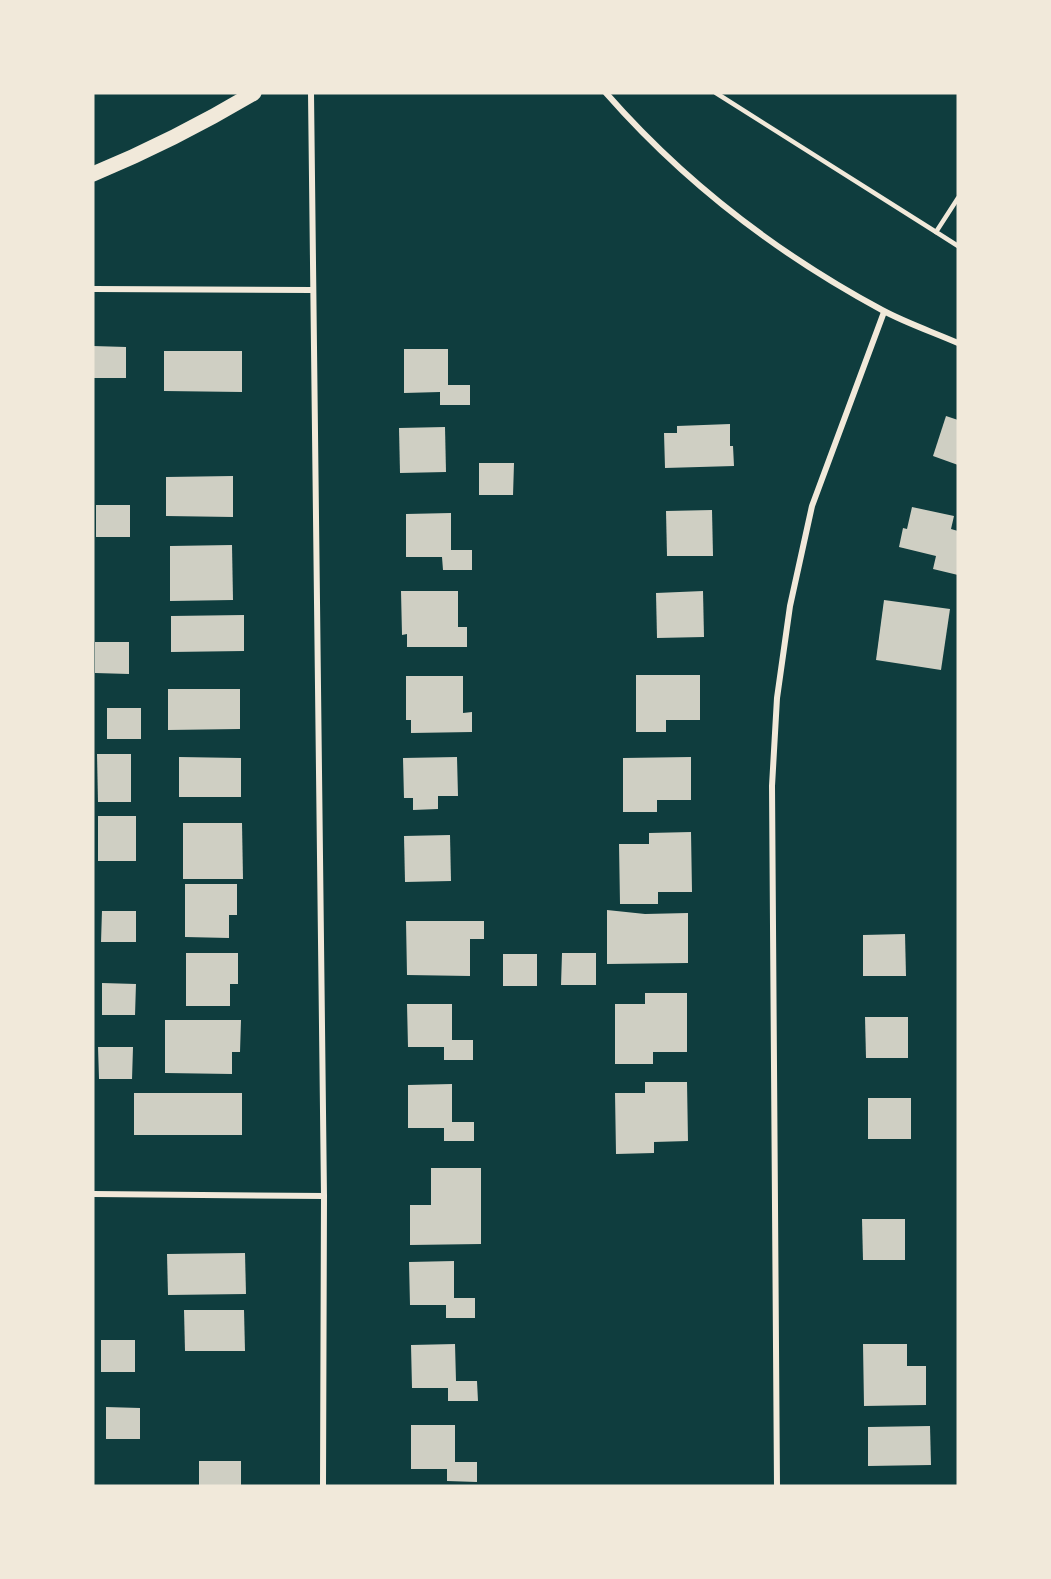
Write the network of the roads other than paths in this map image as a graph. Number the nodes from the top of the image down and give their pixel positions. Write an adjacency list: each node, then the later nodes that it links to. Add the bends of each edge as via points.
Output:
1 (254, 93): 5 (main road, via 204,122)
2 (311, 93): 10 (street)
3 (606, 93): 11 (street, via 686,175 754,231)
4 (716, 93): 7 (lane)
5 (93, 174)
6 (958, 198): 7 (lane)
7 (936, 232): 8 (lane)
8 (958, 246)
9 (93, 289): 10 (street)
10 (312, 290): 14 (street)
11 (884, 312): 12 (street); 16 (street, via 812,506 790,606 777,698 772,786)
12 (958, 343)
13 (93, 1194): 14 (street)
14 (324, 1196): 15 (street)
15 (323, 1486)
16 (777, 1486)

